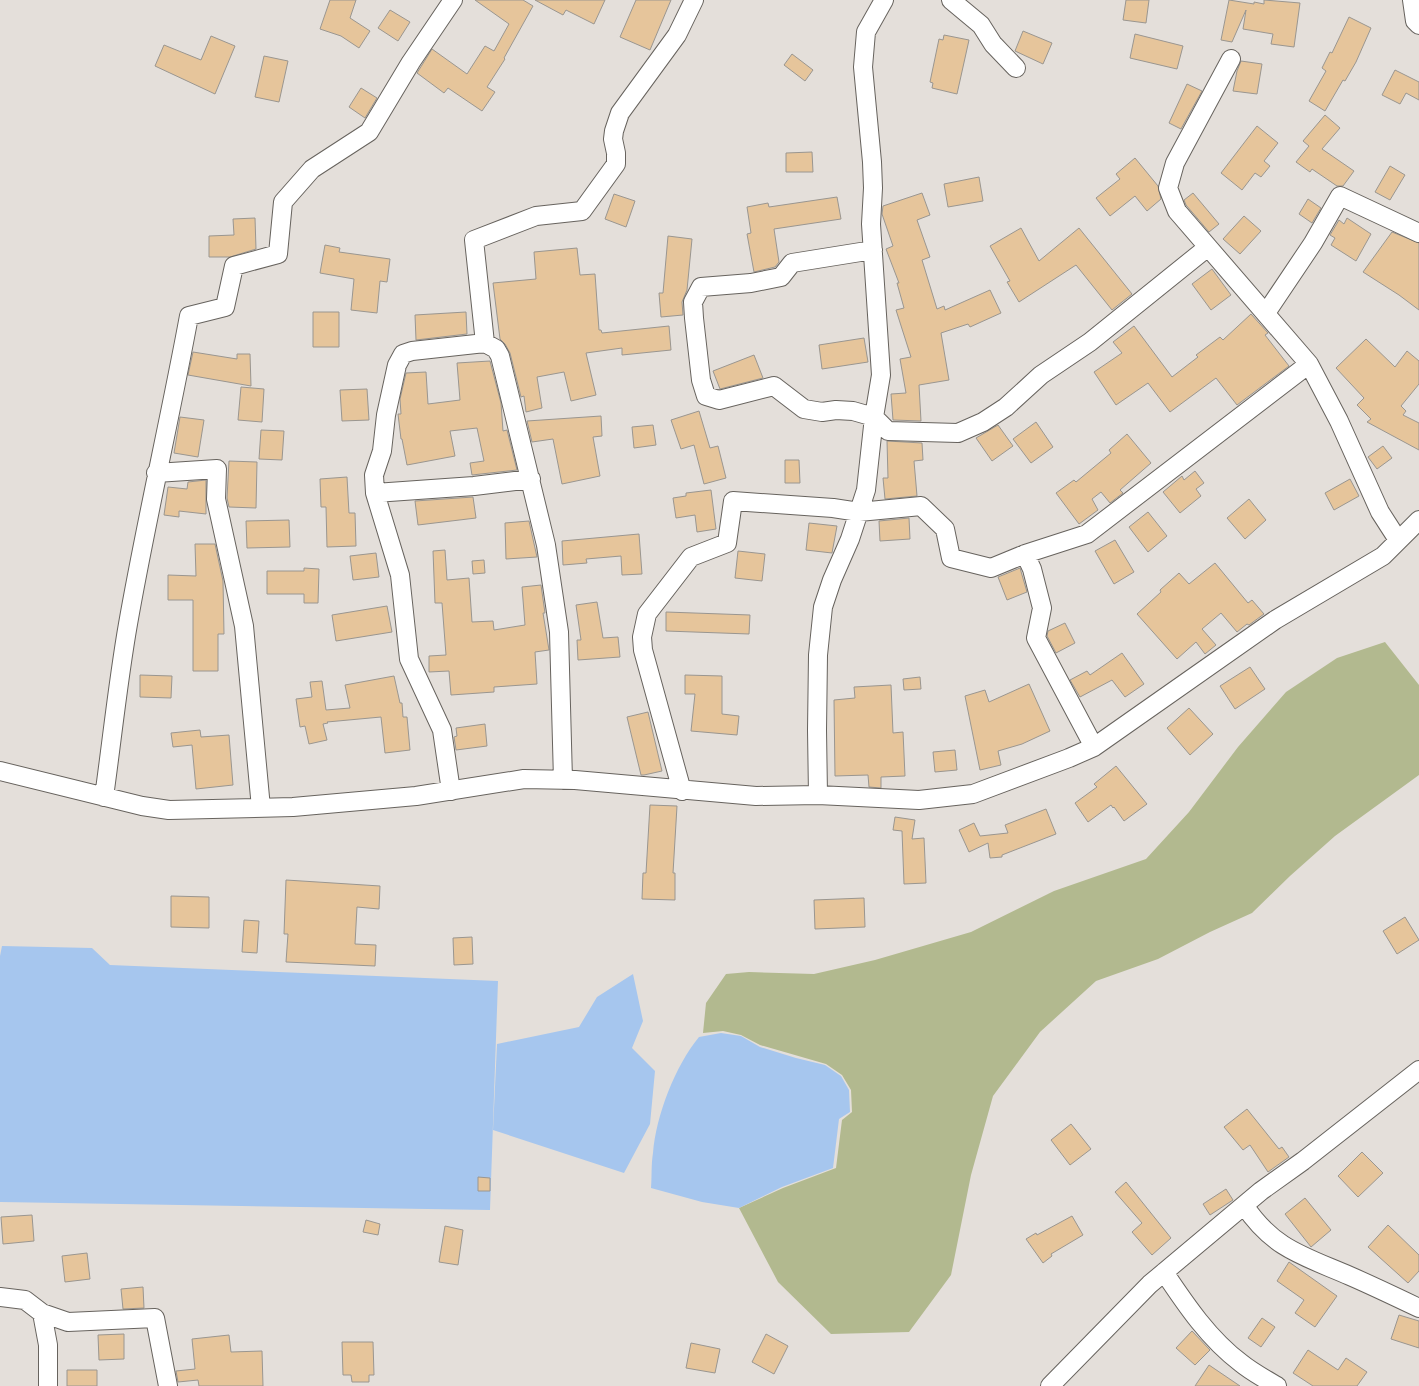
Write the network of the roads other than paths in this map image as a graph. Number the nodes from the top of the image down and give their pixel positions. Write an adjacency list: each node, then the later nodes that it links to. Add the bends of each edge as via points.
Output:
1 (452, 0): 16 (street, via 370,132 312,170 284,202 278,254 234,266 225,307 189,316)
2 (694, 0): 13 (street, via 677,35 620,113 614,131 616,164 582,211 536,216 474,240)
3 (884, 0): 11 (street, via 866,32 863,67 872,162)
4 (951, 0): 8 (street, via 981,25 993,44)
5 (1412, 0): 6 (street, via 1415,22)
6 (1419, 25)
7 (1232, 59): 10 (street, via 1175,163 1168,188 1177,211)
8 (1016, 68)
9 (1419, 233): 12 (street, via 1340,196)
10 (1208, 246): 12 (street); 15 (street, via 1090,342 1041,375 1006,407 983,422 958,433 888,431)
11 (873, 250): 15 (street, via 881,375); 15 (street, via 792,263 781,277 701,288 693,302 701,380 706,396 719,400 774,386 804,409 853,411)
12 (1266, 313): 14 (street)
13 (485, 343): 17 (street, via 496,348 500,356); 18 (street, via 403,354 397,365 386,415 382,452 374,475)
14 (1309, 364): 21 (street, via 1380,512); 22 (street, via 1087,534)
15 (874, 417): 19 (street, via 866,490)
16 (156, 473): 29 (street, via 128,626); 30 (street, via 218,469 216,499 244,626)
17 (531, 480): 18 (street); 25 (street, via 546,545 559,632)
18 (375, 493): 26 (street, via 400,576 409,659 442,730)
19 (859, 512): 22 (street, via 921,506 945,529 951,558 991,568); 27 (street, via 733,502 727,543 691,557 647,614 642,636 643,650); 28 (street, via 823,607 818,664)
20 (1419, 520): 21 (street)
21 (1398, 540): 23 (street, via 1383,556 1274,620)
22 (1025, 554): 23 (street, via 1042,608 1036,638)
23 (1094, 747): 28 (street, via 973,794 919,800)
24 (0, 772): 29 (street)
25 (563, 780): 26 (street, via 524,779); 27 (street)
26 (451, 790): 30 (street, via 416,796)
27 (682, 791): 28 (street, via 756,796)
28 (818, 795)
29 (104, 797): 30 (street, via 169,810)
30 (260, 808)
31 (1419, 1070): 32 (street)
32 (1244, 1205): 33 (street); 35 (street, via 1269,1236 1296,1253)
33 (1164, 1272): 39 (street); 40 (street, via 1193,1314 1220,1345 1242,1364)
34 (0, 1297): 36 (street, via 24,1300)
35 (1419, 1308)
36 (42, 1313): 37 (street, via 48,1346); 38 (street, via 68,1322 155,1318)
37 (48, 1386)
38 (168, 1386)
39 (1050, 1386)
40 (1277, 1386)

